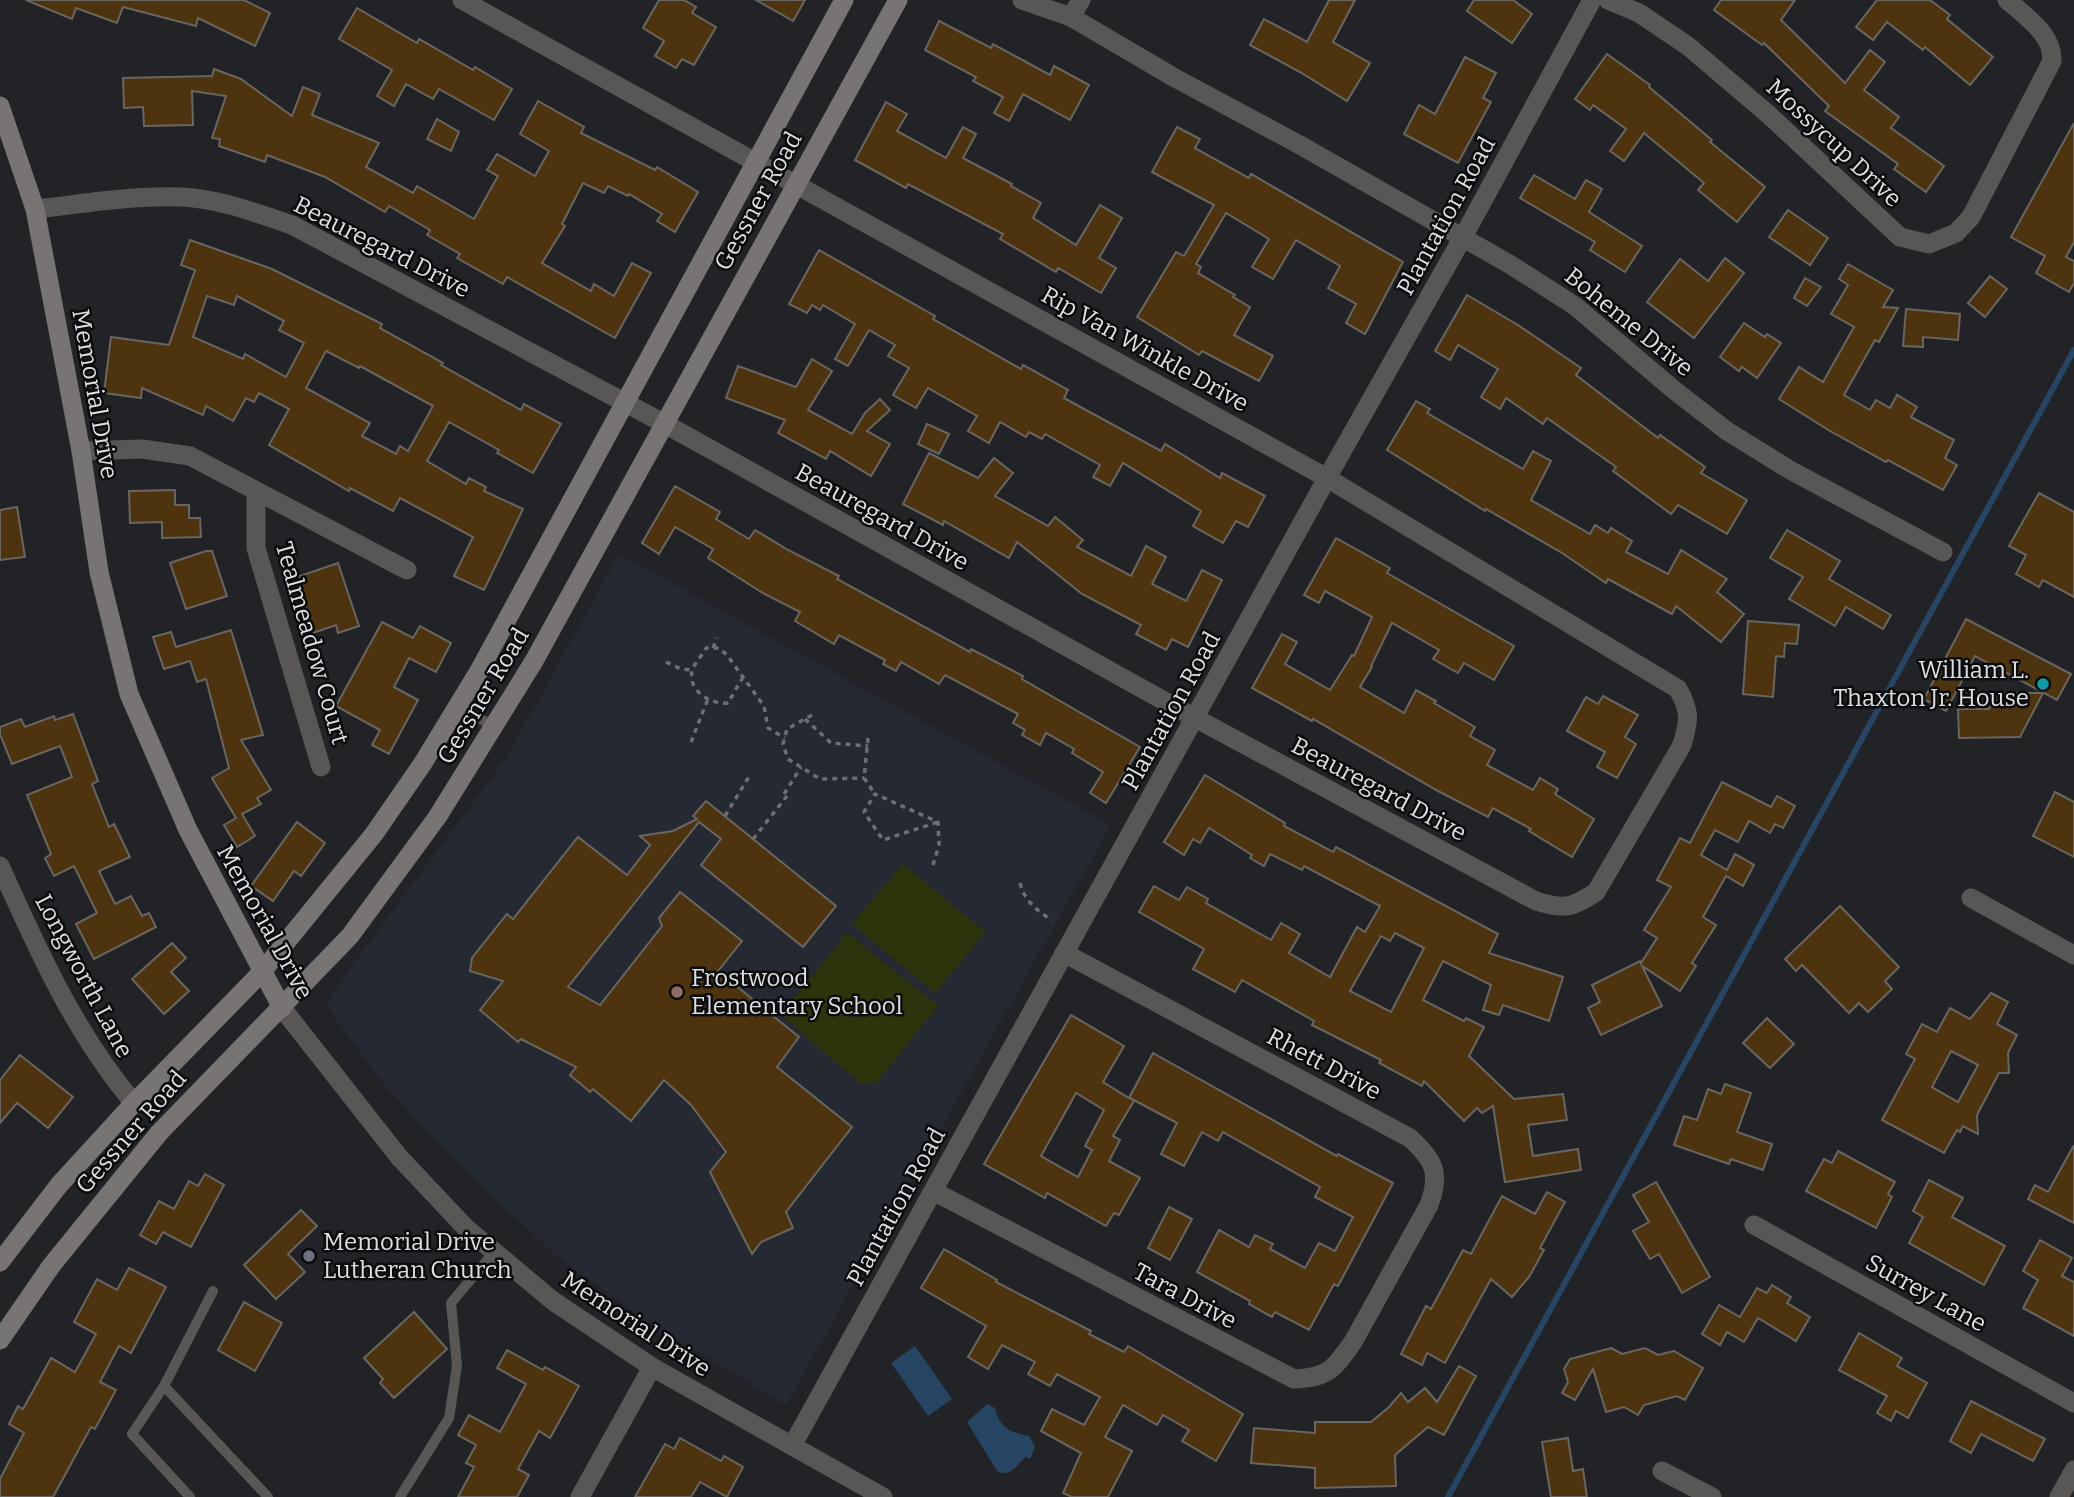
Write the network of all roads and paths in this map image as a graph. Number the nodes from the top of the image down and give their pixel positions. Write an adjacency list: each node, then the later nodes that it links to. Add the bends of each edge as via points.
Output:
1 (462, 0): 10 (street, Rip Van Winkle Drive)
2 (844, 0): 10 (main road, Gessner Road)
3 (898, 0): 11 (main road, Gessner Road)
4 (1022, 0): 8 (street, Boheme Drive)
5 (1592, 0): 13 (street, Plantation Road)
6 (1608, 0): 7 (street, Mossycup Drive, via 1639,13 1688,46 1900,237 1929,244 1956,233 1971,217 2052,61 2052,50 2041,32)
7 (2007, 0)
8 (1076, 9): 13 (street, Boheme Drive, via 1175,78)
9 (0, 106): 12 (main road, Memorial Drive)
10 (756, 162): 11 (street, Rip Van Winkle Drive); 14 (main road, Gessner Road)
11 (796, 183): 15 (main road, Gessner Road); 17 (street, Rip Van Winkle Drive)
12 (35, 209): 14 (street, Beauregard Drive, via 182,197 236,206 292,225); 16 (main road, Memorial Drive)
13 (1463, 237): 17 (street, Plantation Road); 19 (street, Boheme Drive, via 1575,306 1727,431)
14 (625, 403): 15 (street, Beauregard Drive); 27 (main road, Gessner Road)
15 (665, 424): 29 (street, Beauregard Drive); 31 (main road, Gessner Road)
16 (82, 451): 18 (street, via 142,449 190,456); 52 (main road, Memorial Drive, via 99,572 129,694 188,830)
17 (1327, 478): 29 (street, Plantation Road); 41 (street, Rip Van Winkle Drive, via 1678,689 1688,707 1682,745)
18 (256, 491): 20 (street); 36 (street, Tealmeadow Court, via 256,548)
19 (1943, 552)
20 (407, 570)
21 (717, 638): 22 (path)
22 (713, 648): 24 (path, via 706,648); 25 (path, via 727,654)
23 (666, 662): 24 (path)
24 (692, 670): 26 (path, via 692,682)
25 (743, 677): 26 (path, via 728,703); 32 (path, via 764,706 768,728)
26 (708, 699): 34 (path)
27 (457, 706): 31 (lane); 52 (main road, Gessner Road, via 374,835)
28 (812, 715): 30 (path)
29 (1195, 718): 41 (street, Beauregard Drive, via 1536,901 1557,908 1579,903 1596,892); 50 (street, Plantation Road)
30 (805, 719): 32 (path, via 787,729); 35 (path, via 831,743)
31 (495, 727): 53 (main road, Gessner Road, via 438,816 351,936)
32 (785, 738): 37 (path, via 784,752)
33 (868, 738): 35 (path)
34 (691, 742)
35 (867, 746): 39 (path)
36 (321, 767)
37 (801, 767): 39 (path, via 820,779); 44 (path)
38 (750, 775): 42 (path)
39 (864, 778): 40 (path)
40 (875, 794): 43 (path); 43 (path, via 864,812 883,840)
41 (1644, 810)
42 (725, 816)
43 (938, 822): 45 (path, via 939,845)
44 (752, 839)
45 (933, 865)
46 (0, 866): 54 (street, Longworth Lane, via 49,970 107,1073)
47 (1020, 883): 49 (path, via 1028,900)
48 (1971, 898): 51 (street)
49 (1052, 920)
50 (1064, 953): 55 (street, Plantation Road); 59 (street, Rhett Drive, via 1410,1138 1425,1151 1435,1169 1435,1189)
51 (2074, 955)
52 (261, 973): 53 (main road, Memorial Drive); 54 (main road, Gessner Road)
53 (282, 1008): 57 (street, Memorial Drive, via 399,1157); 61 (main road, Gessner Road, via 159,1133 51,1266)
54 (134, 1103): 58 (main road, Gessner Road, via 59,1185)
55 (933, 1191): 59 (street, Tara Drive, via 1294,1379 1329,1372 1353,1342); 65 (street, Plantation Road)
56 (1754, 1226): 64 (street, Surrey Lane)
57 (494, 1252): 62 (street, Memorial Drive, via 553,1301); 70 (lane, via 451,1303 457,1366 449,1418)
58 (0, 1262)
59 (1383, 1287)
60 (213, 1291): 63 (lane)
61 (0, 1340)
62 (652, 1367): 65 (street, Memorial Drive); 71 (street)
63 (164, 1386): 68 (lane, via 132,1434); 69 (lane)
64 (2074, 1403)
65 (792, 1446): 72 (street, Memorial Drive)
66 (2074, 1470): 74 (street)
67 (1662, 1471): 73 (street)
68 (190, 1497)
69 (268, 1497)
70 (400, 1497)
71 (580, 1497)
72 (883, 1497)
73 (1712, 1497)
74 (2059, 1497)

